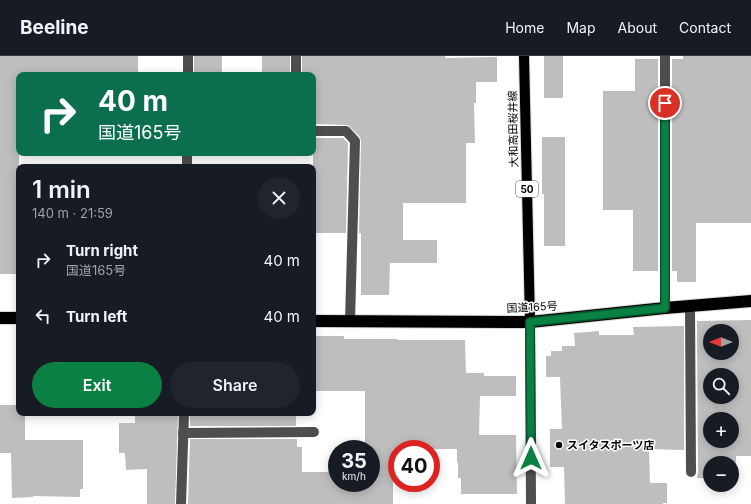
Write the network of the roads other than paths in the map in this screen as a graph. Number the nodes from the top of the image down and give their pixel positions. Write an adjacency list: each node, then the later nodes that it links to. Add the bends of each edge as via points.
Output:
1 (188, 56): 5 (street)
2 (296, 56): 6 (street)
3 (524, 56): 15 (main road, 大和高田桜井線 / 50)
4 (665, 56): 10 (street)
5 (188, 72)
6 (296, 72)
7 (316, 131): 14 (street, via 346,131 355,141)
8 (751, 301): 9 (highway, 国道165号)
9 (690, 306): 10 (highway, 国道165号); 19 (street)
10 (665, 308): 15 (highway, 国道165号)
11 (0, 318): 12 (highway)
12 (16, 318)
13 (316, 320): 14 (highway, 国道165号)
14 (350, 321): 15 (highway, 国道165号)
15 (530, 322): 21 (street)
16 (184, 416): 18 (street)
17 (314, 432): 18 (street)
18 (183, 433): 20 (street)
19 (691, 472)
20 (181, 504)
21 (531, 504)

